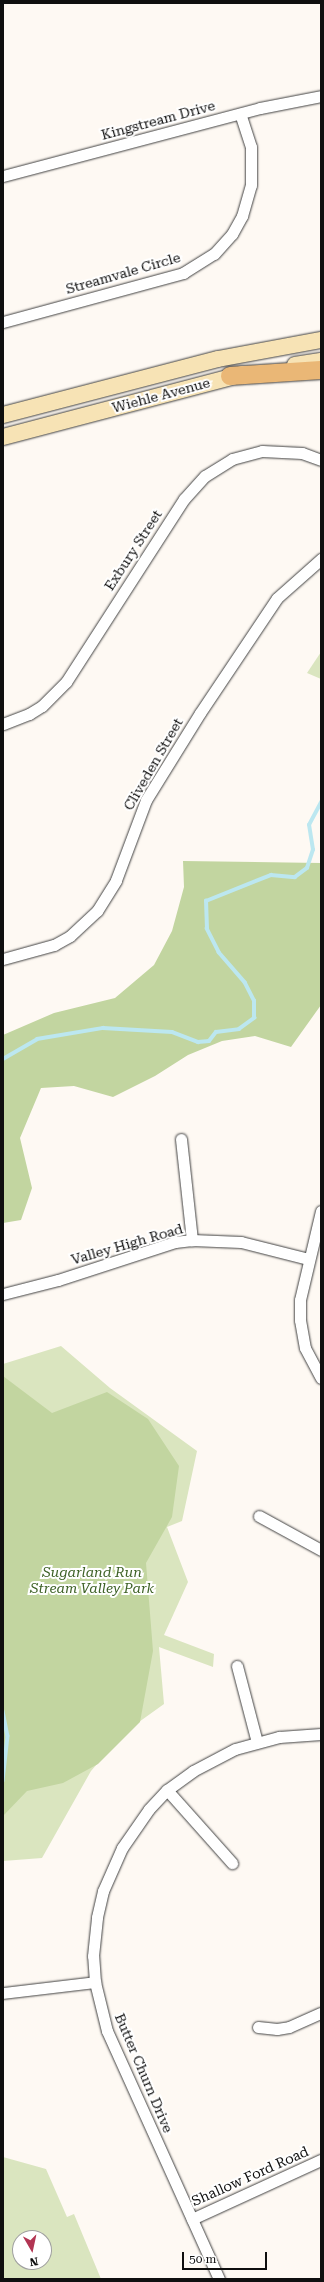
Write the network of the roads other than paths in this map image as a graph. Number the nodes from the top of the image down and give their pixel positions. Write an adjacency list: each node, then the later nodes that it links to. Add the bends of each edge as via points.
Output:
1 (321, 96): 2 (street, Kingstream Drive)
2 (240, 114): 3 (street, Kingstream Drive); 4 (street, Streamvale Circle, via 251,147 252,185 242,216 232,234 214,254 183,273)
3 (3, 176)
4 (3, 322)
5 (321, 340): 9 (main road, Wiehle Avenue, via 218,359)
6 (321, 361): 8 (main road, Wiehle Avenue)
7 (321, 370): 8 (main road)
8 (230, 376): 10 (main road, Wiehle Avenue)
9 (3, 415)
10 (3, 438)
11 (321, 460): 13 (street, Exbury Street, via 302,453 262,451 232,459 205,476 184,499 66,682 42,706 19,719)
12 (321, 559): 14 (street, Cliveden Street, via 278,598 204,707 146,800 116,880 97,911 74,932 54,945)
13 (3, 724)
14 (3, 959)
15 (181, 1139): 17 (street)
16 (321, 1211): 18 (street)
17 (192, 1240): 18 (street, Valley High Road, via 241,1242); 19 (street, Valley High Road, via 175,1242 58,1280)
18 (308, 1258): 20 (street, via 300,1300 300,1328 310,1358)
19 (3, 1294)
20 (321, 1378)
21 (259, 1516): 22 (street)
22 (321, 1550)
23 (237, 1666): 25 (street)
24 (321, 1734): 25 (street, Butter Churn Drive, via 279,1737)
25 (257, 1742): 26 (street, Butter Churn Drive, via 214,1758)
26 (167, 1790): 27 (street); 28 (street, Butter Churn Drive, via 134,1827 111,1869 103,1891 95,1930)
27 (232, 1863)
28 (95, 1982): 29 (street); 33 (street, Butter Churn Drive, via 107,2031)
29 (3, 1993)
30 (321, 2013): 31 (street, via 289,2027)
31 (258, 2027)
32 (321, 2160): 33 (street, Shallow Ford Road)
33 (192, 2219): 34 (street, Butter Churn Drive)
34 (219, 2279)

